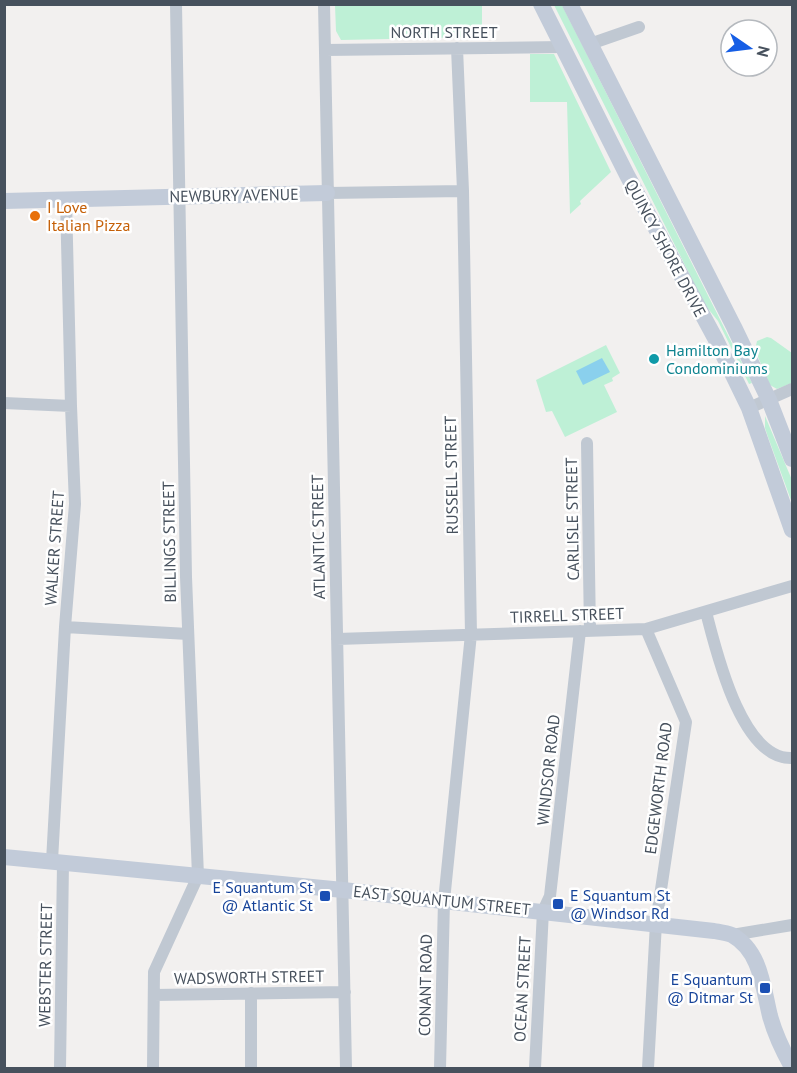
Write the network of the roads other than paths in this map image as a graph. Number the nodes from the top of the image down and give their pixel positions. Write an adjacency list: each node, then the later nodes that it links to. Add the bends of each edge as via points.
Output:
1 (176, 4): 12 (street, BILLINGS STREET)
2 (324, 4): 9 (street, ATLANTIC STREET)
3 (542, 4): 7 (main road, QUINCY SHORE DRIVE)
4 (570, 4): 6 (main road, QUINCY SHORE DRIVE)
5 (639, 27): 6 (street)
6 (590, 44): 16 (main road, QUINCY SHORE DRIVE)
7 (563, 47): 8 (street, NORTH STREET); 19 (main road, QUINCY SHORE DRIVE)
8 (457, 48): 9 (street, NORTH STREET); 10 (street, RUSSELL STREET)
9 (325, 50): 11 (street, ATLANTIC STREET)
10 (463, 191): 11 (street, NEWBURY AVENUE); 29 (street, RUSSELL STREET)
11 (327, 193): 12 (main road, NEWBURY AVENUE); 30 (street, ATLANTIC STREET)
12 (179, 196): 13 (main road, NEWBURY AVENUE); 28 (street, BILLINGS STREET)
13 (66, 200): 14 (main road, NEWBURY AVENUE); 18 (street, WALKER STREET)
14 (4, 201)
15 (792, 389): 16 (street)
16 (769, 400): 19 (street); 21 (main road, QUINCY SHORE DRIVE)
17 (4, 403): 18 (street)
18 (71, 406): 25 (street, WALKER STREET, via 75,504)
19 (749, 408): 22 (main road, QUINCY SHORE DRIVE)
20 (587, 444): 27 (street, CARLISLE STREET)
21 (792, 459)
22 (792, 530)
23 (792, 586): 24 (street, TIRRELL STREET)
24 (706, 612): 26 (street, TIRRELL STREET); 31 (street, via 727,682 742,716 771,753)
25 (65, 627): 28 (street); 33 (street, WALKER STREET)
26 (646, 629): 27 (street, TIRRELL STREET); 38 (street, EDGEWORTH ROAD, via 686,722)
27 (585, 631): 29 (street, TIRRELL STREET); 37 (street, WINDSOR ROAD, via 550,896)
28 (188, 634): 34 (street, BILLINGS STREET)
29 (471, 634): 30 (street, TIRRELL STREET); 36 (street, RUSSELL STREET)
30 (337, 639): 35 (street, ATLANTIC STREET)
31 (792, 758)
32 (4, 857): 33 (main road, EAST SQUANTUM STREET)
33 (58, 862): 34 (main road, EAST SQUANTUM STREET); 45 (street, WEBSTER STREET)
34 (198, 876): 35 (main road, EAST SQUANTUM STREET); 43 (street, BILLINGS STREET, via 154,972)
35 (343, 890): 36 (main road, EAST SQUANTUM STREET); 42 (street, ATLANTIC STREET)
36 (444, 901): 37 (main road, EAST SQUANTUM STREET); 49 (street, CONANT ROAD)
37 (543, 911): 38 (main road, EAST SQUANTUM STREET); 50 (street, OCEAN STREET)
38 (656, 923): 40 (main road, EAST SQUANTUM STREET); 51 (street, EDGEWORTH ROAD)
39 (792, 925): 40 (street)
40 (732, 935): 44 (main road, via 756,961 775,1031)
41 (251, 993): 42 (street, WADSWORTH STREET); 43 (street, WADSWORTH STREET); 47 (street)
42 (345, 993): 48 (street, ATLANTIC STREET)
43 (154, 995): 46 (street, BILLINGS STREET)
44 (792, 1066)
45 (60, 1068)
46 (153, 1068)
47 (251, 1068)
48 (346, 1068)
49 (440, 1068)
50 (535, 1068)
51 (648, 1068)

